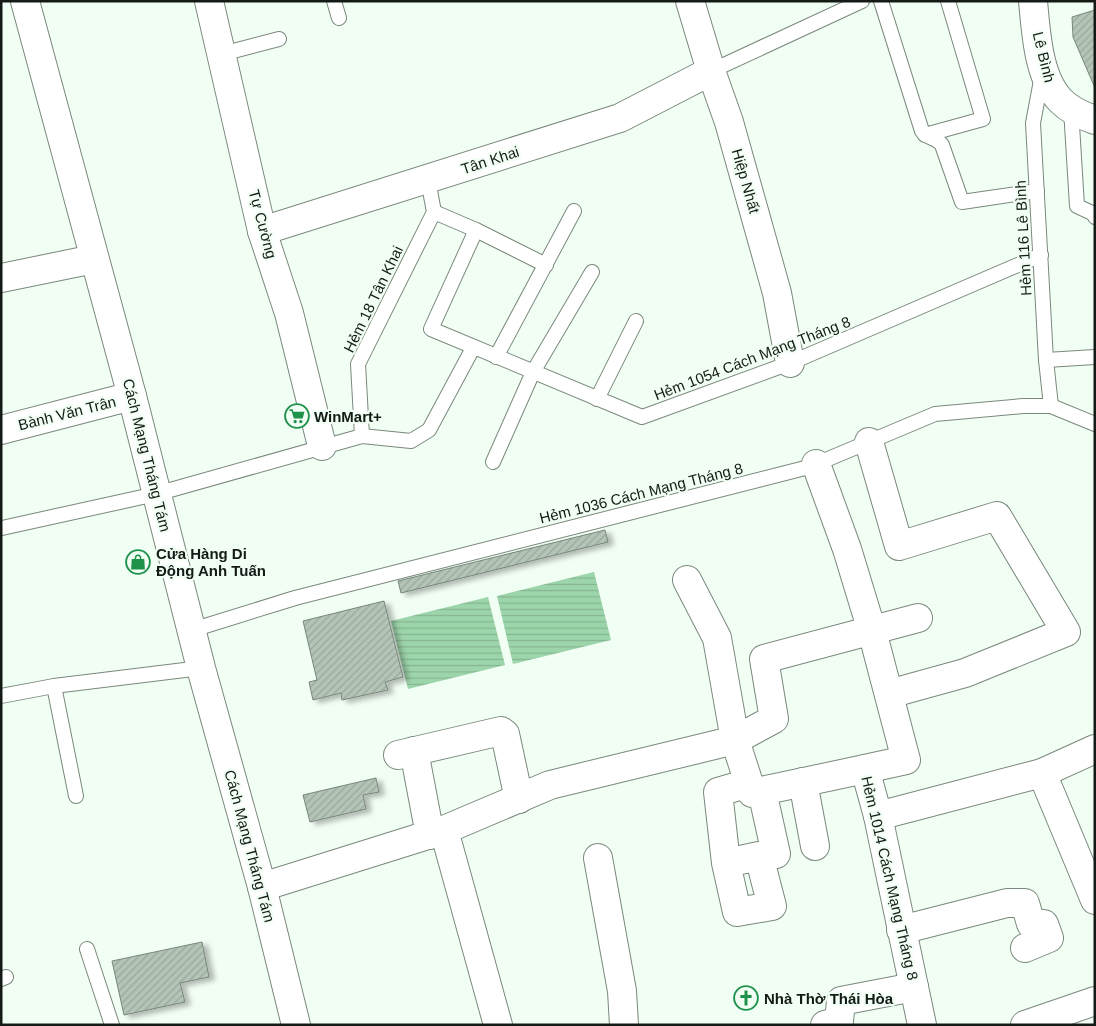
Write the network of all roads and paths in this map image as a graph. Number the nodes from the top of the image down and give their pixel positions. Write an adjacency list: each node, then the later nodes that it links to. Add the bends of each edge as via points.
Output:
1 (25, 1): 25 (street, Cách Mạng Tháng Tám)
2 (209, 1): 11 (street, Tự Cường)
3 (334, 1): 9 (lane)
4 (690, 1): 13 (street, Hiệp Nhất)
5 (862, 1): 13 (lane)
6 (881, 1): 16 (lane)
7 (948, 1): 16 (lane, via 983,119)
8 (1033, 1): 12 (street, Lê Bình)
9 (339, 18)
10 (279, 39): 11 (lane)
11 (222, 54): 22 (street, Tự Cường)
12 (1044, 67): 14 (street, Lê Bình, via 1054,92); 18 (lane, Hẻm 116 Lê Bình, via 1033,123)
13 (711, 71): 17 (street, Tân Khai, via 620,118); 34 (street, Hiệp Nhất, via 730,122 777,293)
14 (1071, 109): 15 (street, Lê Bình); 21 (lane, via 1077,206)
15 (1095, 120)
16 (925, 135): 18 (lane, via 942,145 962,202)
17 (428, 180): 20 (lane); 22 (street, Tân Khai)
18 (1037, 191): 24 (lane, Hẻm 116 Lê Bình)
19 (574, 211): 26 (lane)
20 (434, 212): 23 (lane); 41 (lane, Hẻm 18 Tân Khai, via 358,364)
21 (1095, 217)
22 (262, 230): 43 (street, Tự Cường, via 290,313)
23 (476, 230): 26 (lane); 30 (lane, Hẻm 1054 Cách Mạng Tháng 8, via 431,329)
24 (1041, 255): 33 (lane, Hẻm 116 Lê Bình); 34 (lane, Hẻm 1054 Cách Mạng Tháng 8)
25 (94, 259): 28 (street); 36 (street, Cách Mạng Tháng Tám)
26 (546, 265): 32 (lane)
27 (592, 272): 35 (lane)
28 (1, 278)
29 (636, 321): 37 (lane)
30 (473, 348): 32 (lane, Hẻm 1054 Cách Mạng Tháng 8); 41 (lane, via 429,430 410,441)
31 (1095, 357): 33 (lane)
32 (496, 358): 35 (lane, Hẻm 1054 Cách Mạng Tháng 8)
33 (1046, 360): 38 (lane, Hẻm 116 Lê Bình)
34 (790, 363): 37 (lane, Hẻm 1054 Cách Mạng Tháng 8, via 642,417)
35 (533, 372): 37 (lane, Hẻm 1054 Cách Mạng Tháng 8); 44 (lane)
36 (132, 396): 40 (street, Bành Văn Trân); 46 (street, Cách Mạng Tháng Tám)
37 (596, 399)
38 (1051, 406): 39 (lane, Hẻm 1036 Cách Mạng Tháng 8); 42 (lane, Hẻm 1036 Cách Mạng Tháng 8, via 935,414)
39 (1095, 424)
40 (1, 430)
41 (362, 436): 43 (lane)
42 (869, 442): 45 (lane, Hẻm 1036 Cách Mạng Tháng 8); 54 (street, via 899,546 997,516 1066,632 965,673)
43 (322, 446): 46 (lane)
44 (493, 462)
45 (816, 464): 50 (lane, Hẻm 1036 Cách Mạng Tháng 8, via 295,598); 51 (street)
46 (156, 494): 47 (lane); 50 (street, Cách Mạng Tháng Tám)
47 (2, 528)
48 (687, 580): 56 (street, via 717,638)
49 (918, 618): 51 (street)
50 (192, 630): 52 (street, Cách Mạng Tháng Tám)
51 (872, 631): 54 (street); 56 (street, via 764,659 774,719)
52 (201, 668): 53 (lane); 70 (street, Cách Mạng Tháng Tám)
53 (54, 686): 55 (lane); 62 (lane)
54 (889, 694): 58 (street, via 906,760)
55 (1, 696)
56 (735, 740): 61 (street); 63 (street, via 550,785)
57 (1095, 749): 59 (street)
58 (865, 769): 60 (street, Hẻm 1014 Cách Mạng Tháng 8); 64 (street, Hẻm 1014 Cách Mạng Tháng 8)
59 (1042, 773): 64 (street); 71 (street)
60 (803, 782): 61 (street, Hẻm 1014 Cách Mạng Tháng 8); 66 (street)
61 (756, 787): 67 (street); 69 (street, Hẻm 1014 Cách Mạng Tháng 8, via 718,792)
62 (76, 796)
63 (519, 798): 65 (street); 65 (street, via 503,732 406,753)
64 (878, 816): 72 (street, Hẻm 1014 Cách Mạng Tháng 8)
65 (437, 833): 70 (street); 79 (street)
66 (815, 846)
67 (776, 854)
68 (598, 858): 80 (street, via 622,991)
69 (726, 863)
70 (262, 887): 78 (street, Cách Mạng Tháng Tám)
71 (1095, 900)
72 (901, 930): 73 (street, via 1007,903 1024,903 1031,924 1044,924 1049,938); 75 (street, Hẻm 1014 Cách Mạng Tháng 8)
73 (1025, 948)
74 (87, 949): 77 (lane)
75 (914, 987): 81 (street, via 841,1001 838,1021); 82 (street, Hẻm 1014 Cách Mạng Tháng 8)
76 (1095, 1001): 83 (street)
77 (112, 1025)
78 (296, 1025)
79 (498, 1025)
80 (624, 1025)
81 (825, 1025)
82 (922, 1025)
83 (1025, 1025)

